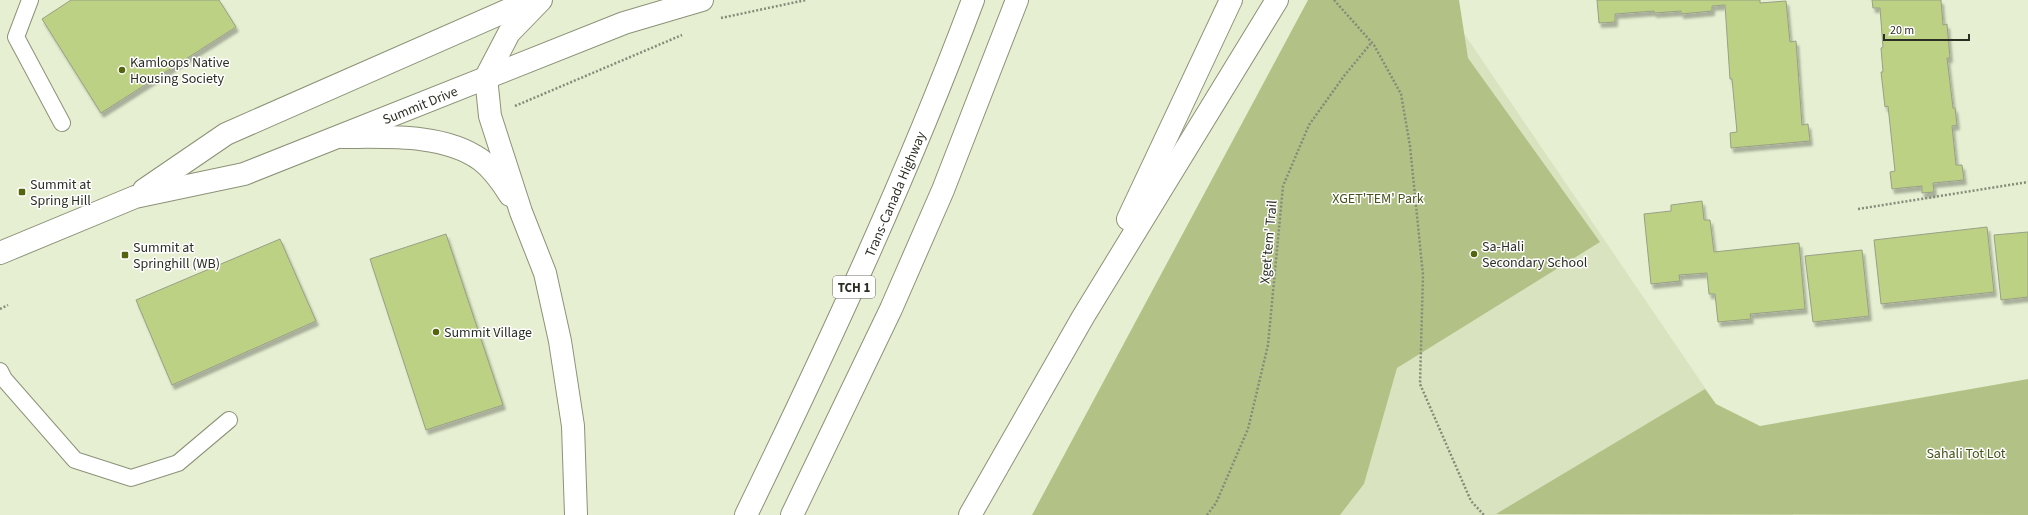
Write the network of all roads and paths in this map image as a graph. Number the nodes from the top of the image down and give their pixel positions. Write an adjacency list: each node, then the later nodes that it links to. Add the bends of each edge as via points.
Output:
1 (30, 0): 16 (lane, via 16,37)
2 (531, 0): 19 (main road, Summit Drive, via 226,134)
3 (541, 0): 14 (main road, via 509,32)
4 (702, 0): 14 (main road, Summit Drive, via 624,23)
5 (806, 0): 11 (path)
6 (974, 0): 29 (main road, Trans-Canada Highway / TCH 1, via 904,175 852,292)
7 (1017, 0): 30 (main road, TCH 1, via 943,190 891,309)
8 (1231, 0): 25 (main road)
9 (1277, 0): 25 (main road)
10 (1334, 0): 13 (path)
11 (720, 19)
12 (684, 34): 15 (path)
13 (1372, 42): 32 (path, Xget'tem' Trail, via 1309,125 1283,186 1268,345 1248,429 1216,503); 33 (path, via 1401,94 1410,146 1423,275 1420,384 1471,501)
14 (486, 77): 17 (main road, Summit Drive); 21 (main road, via 490,116)
15 (511, 107)
16 (62, 123)
17 (342, 137): 19 (main road, Summit Drive, via 244,174); 21 (main road, via 409,138 458,146 481,160 499,178)
18 (2028, 182): 20 (path)
19 (135, 197): 22 (main road, Summit Drive)
20 (1858, 209)
21 (521, 212): 28 (main road, via 545,273 560,341 573,426)
22 (0, 253)
23 (8, 305): 24 (path)
24 (0, 309)
25 (1083, 317): 31 (main road)
26 (0, 371): 27 (lane, via 4,379 76,460 131,478 178,463)
27 (229, 420)
28 (576, 515)
29 (746, 515)
30 (792, 515)
31 (970, 515)
32 (1207, 515)
33 (1484, 515)

